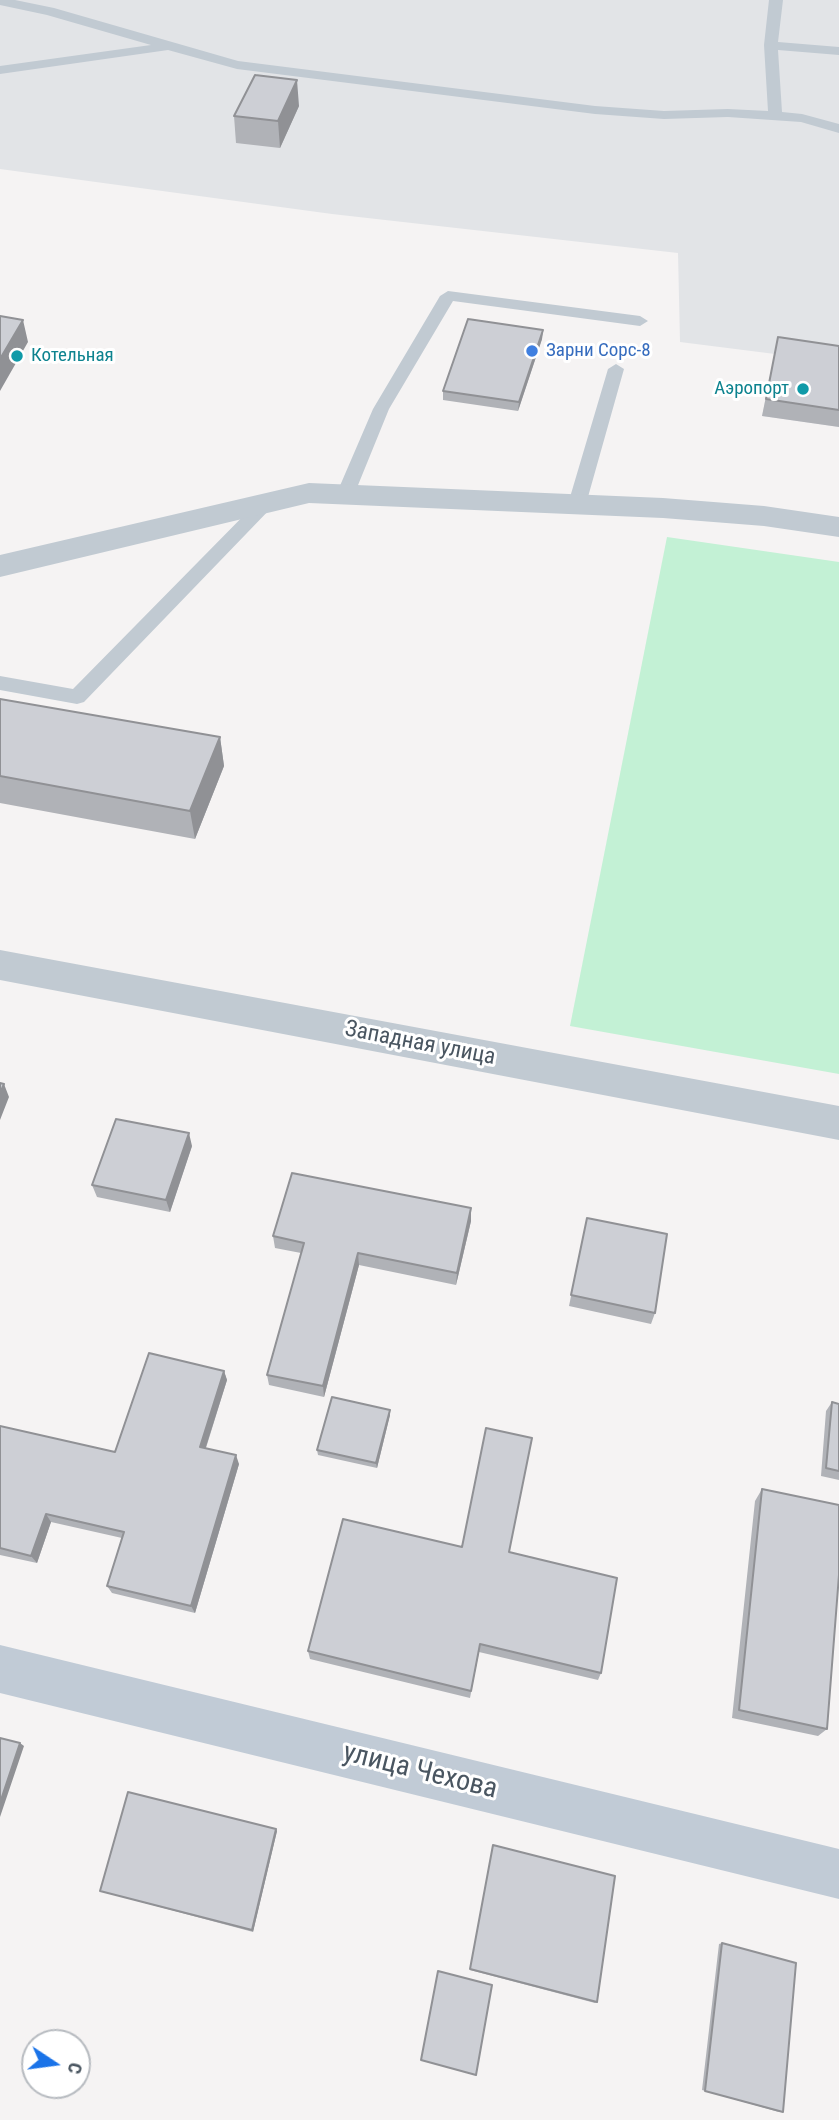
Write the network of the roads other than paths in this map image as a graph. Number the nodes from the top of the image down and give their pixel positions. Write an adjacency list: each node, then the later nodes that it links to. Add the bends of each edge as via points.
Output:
1 (776, 0): 3 (lane)
2 (0, 1): 4 (lane)
3 (771, 45): 5 (lane); 7 (lane)
4 (172, 46): 6 (lane); 7 (lane, via 237,65 595,110)
5 (839, 51)
6 (0, 70)
7 (775, 116): 8 (lane)
8 (839, 129)
9 (640, 321): 11 (lane, via 448,296 381,409)
10 (616, 369): 13 (lane)
11 (345, 495): 12 (street, via 309,493); 13 (street)
12 (267, 502): 15 (street); 16 (lane, via 77,696)
13 (577, 504): 14 (street, via 739,514)
14 (839, 527)
15 (0, 566)
16 (0, 684)
17 (0, 965): 18 (street, Западная улица)
18 (839, 1123)
19 (0, 1669): 20 (street, улица Чехова)
20 (839, 1874)

